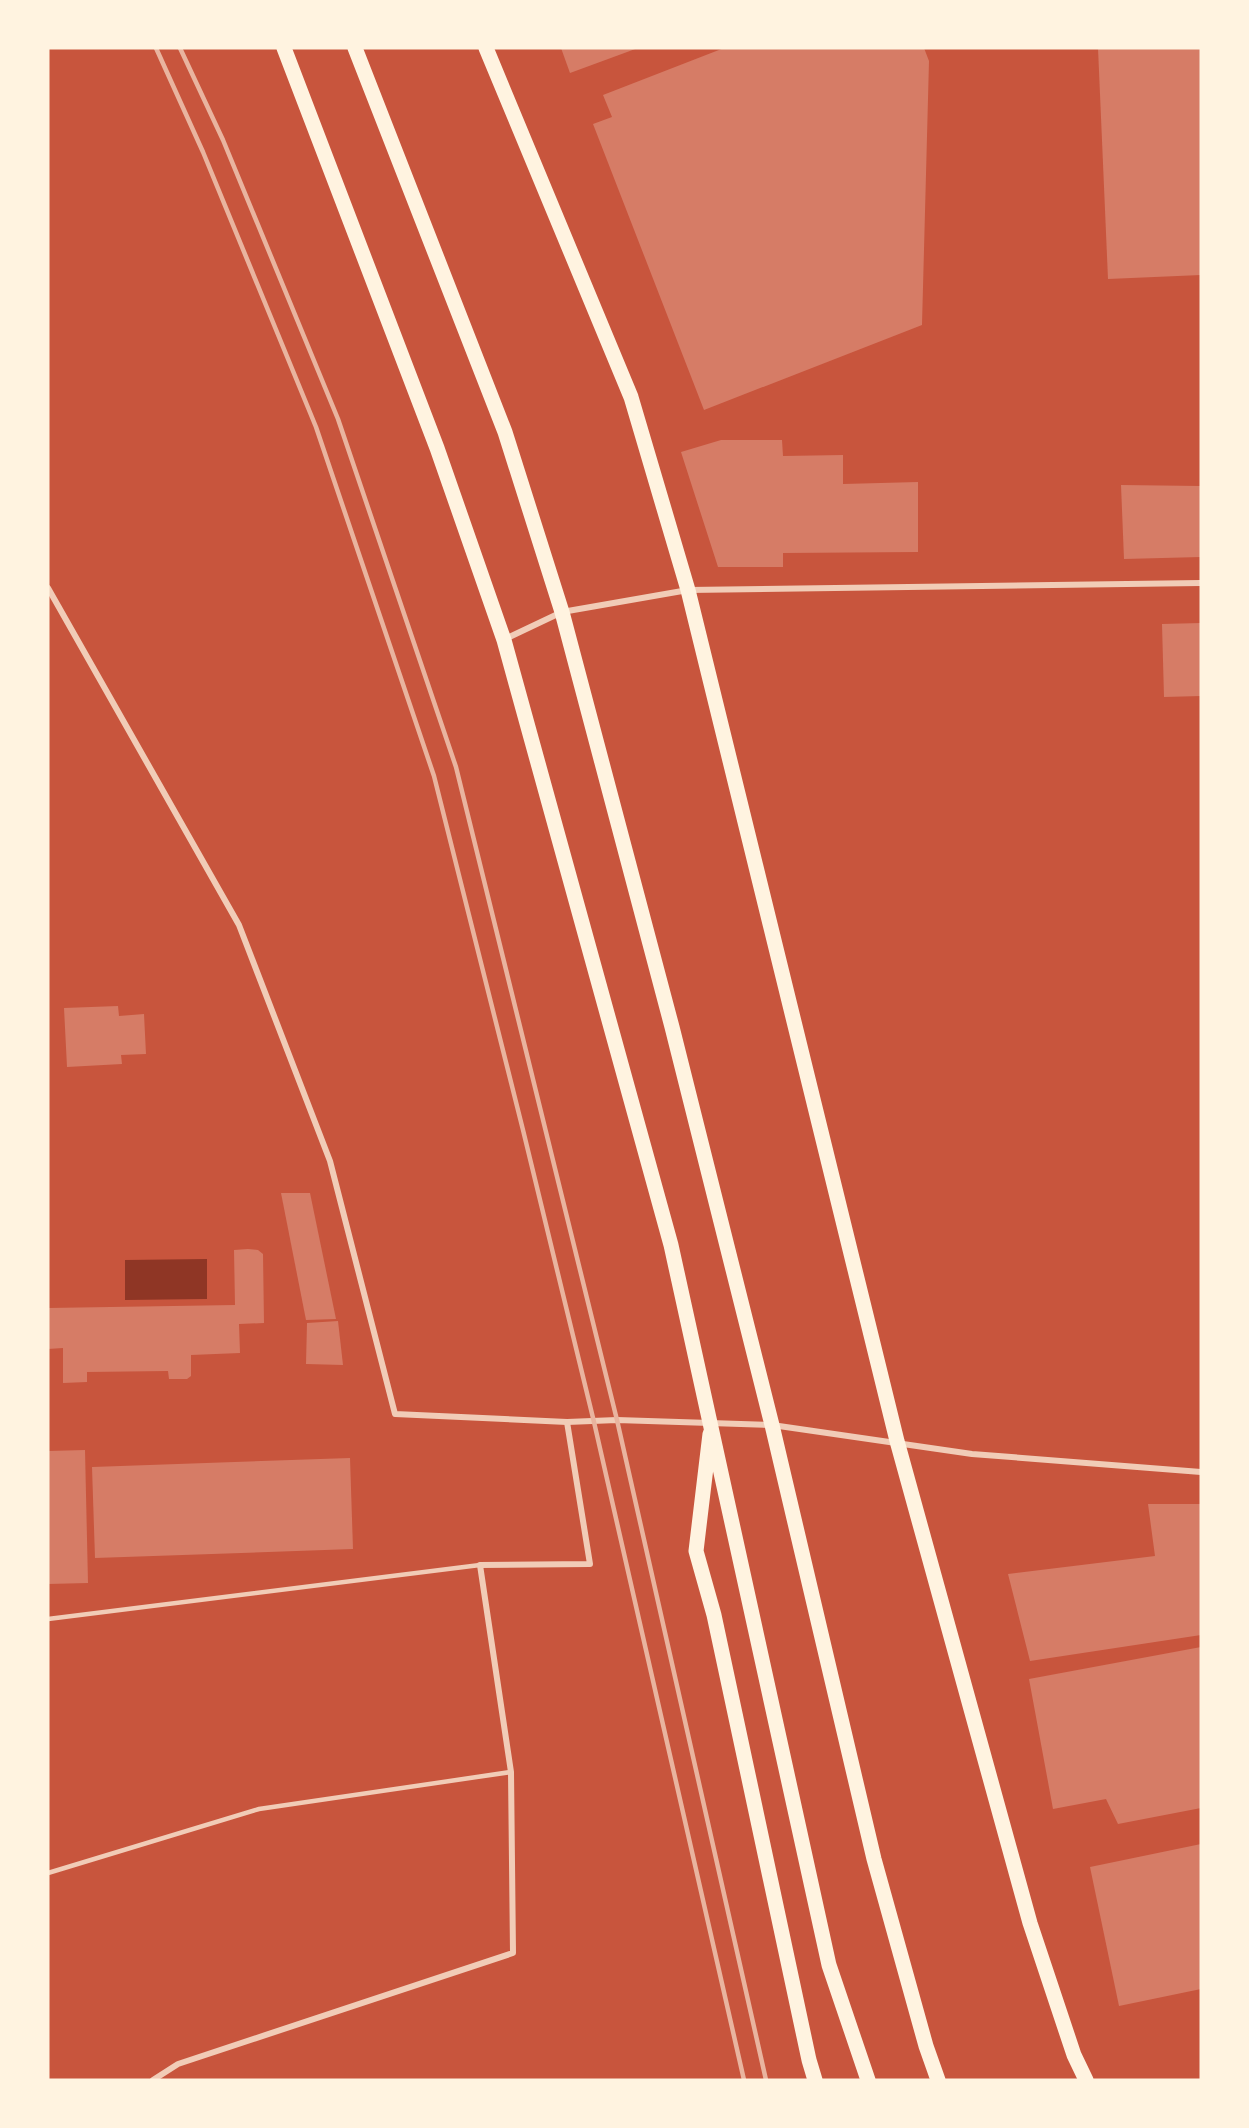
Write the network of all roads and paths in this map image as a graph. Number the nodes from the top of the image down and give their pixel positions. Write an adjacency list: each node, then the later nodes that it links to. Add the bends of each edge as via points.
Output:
1 (284, 48): 8 (main road, via 437,448)
2 (355, 48): 7 (main road, via 505,432)
3 (486, 48): 6 (main road, via 631,397)
4 (1201, 583): 6 (street)
5 (48, 588): 9 (street, via 239,926 330,1161 395,1414)
6 (688, 590): 7 (street); 12 (main road)
7 (562, 612): 8 (street); 11 (main road)
8 (504, 640): 10 (main road, via 671,1245)
9 (567, 1422): 10 (street); 14 (street, via 590,1564)
10 (711, 1422): 11 (street); 19 (main road, via 696,1551 714,1615); 20 (main road, via 829,1965)
11 (772, 1425): 12 (street); 21 (main road, via 874,1859)
12 (897, 1441): 13 (street, via 972,1454); 22 (main road, via 1030,1923)
13 (1201, 1472)
14 (480, 1565): 15 (lane); 16 (street)
15 (48, 1619)
16 (510, 1772): 17 (lane, via 259,1809); 18 (street, via 513,1953 178,2064)
17 (48, 1874)
18 (153, 2080)
19 (815, 2080)
20 (868, 2080)
21 (938, 2080)
22 (1086, 2080)

